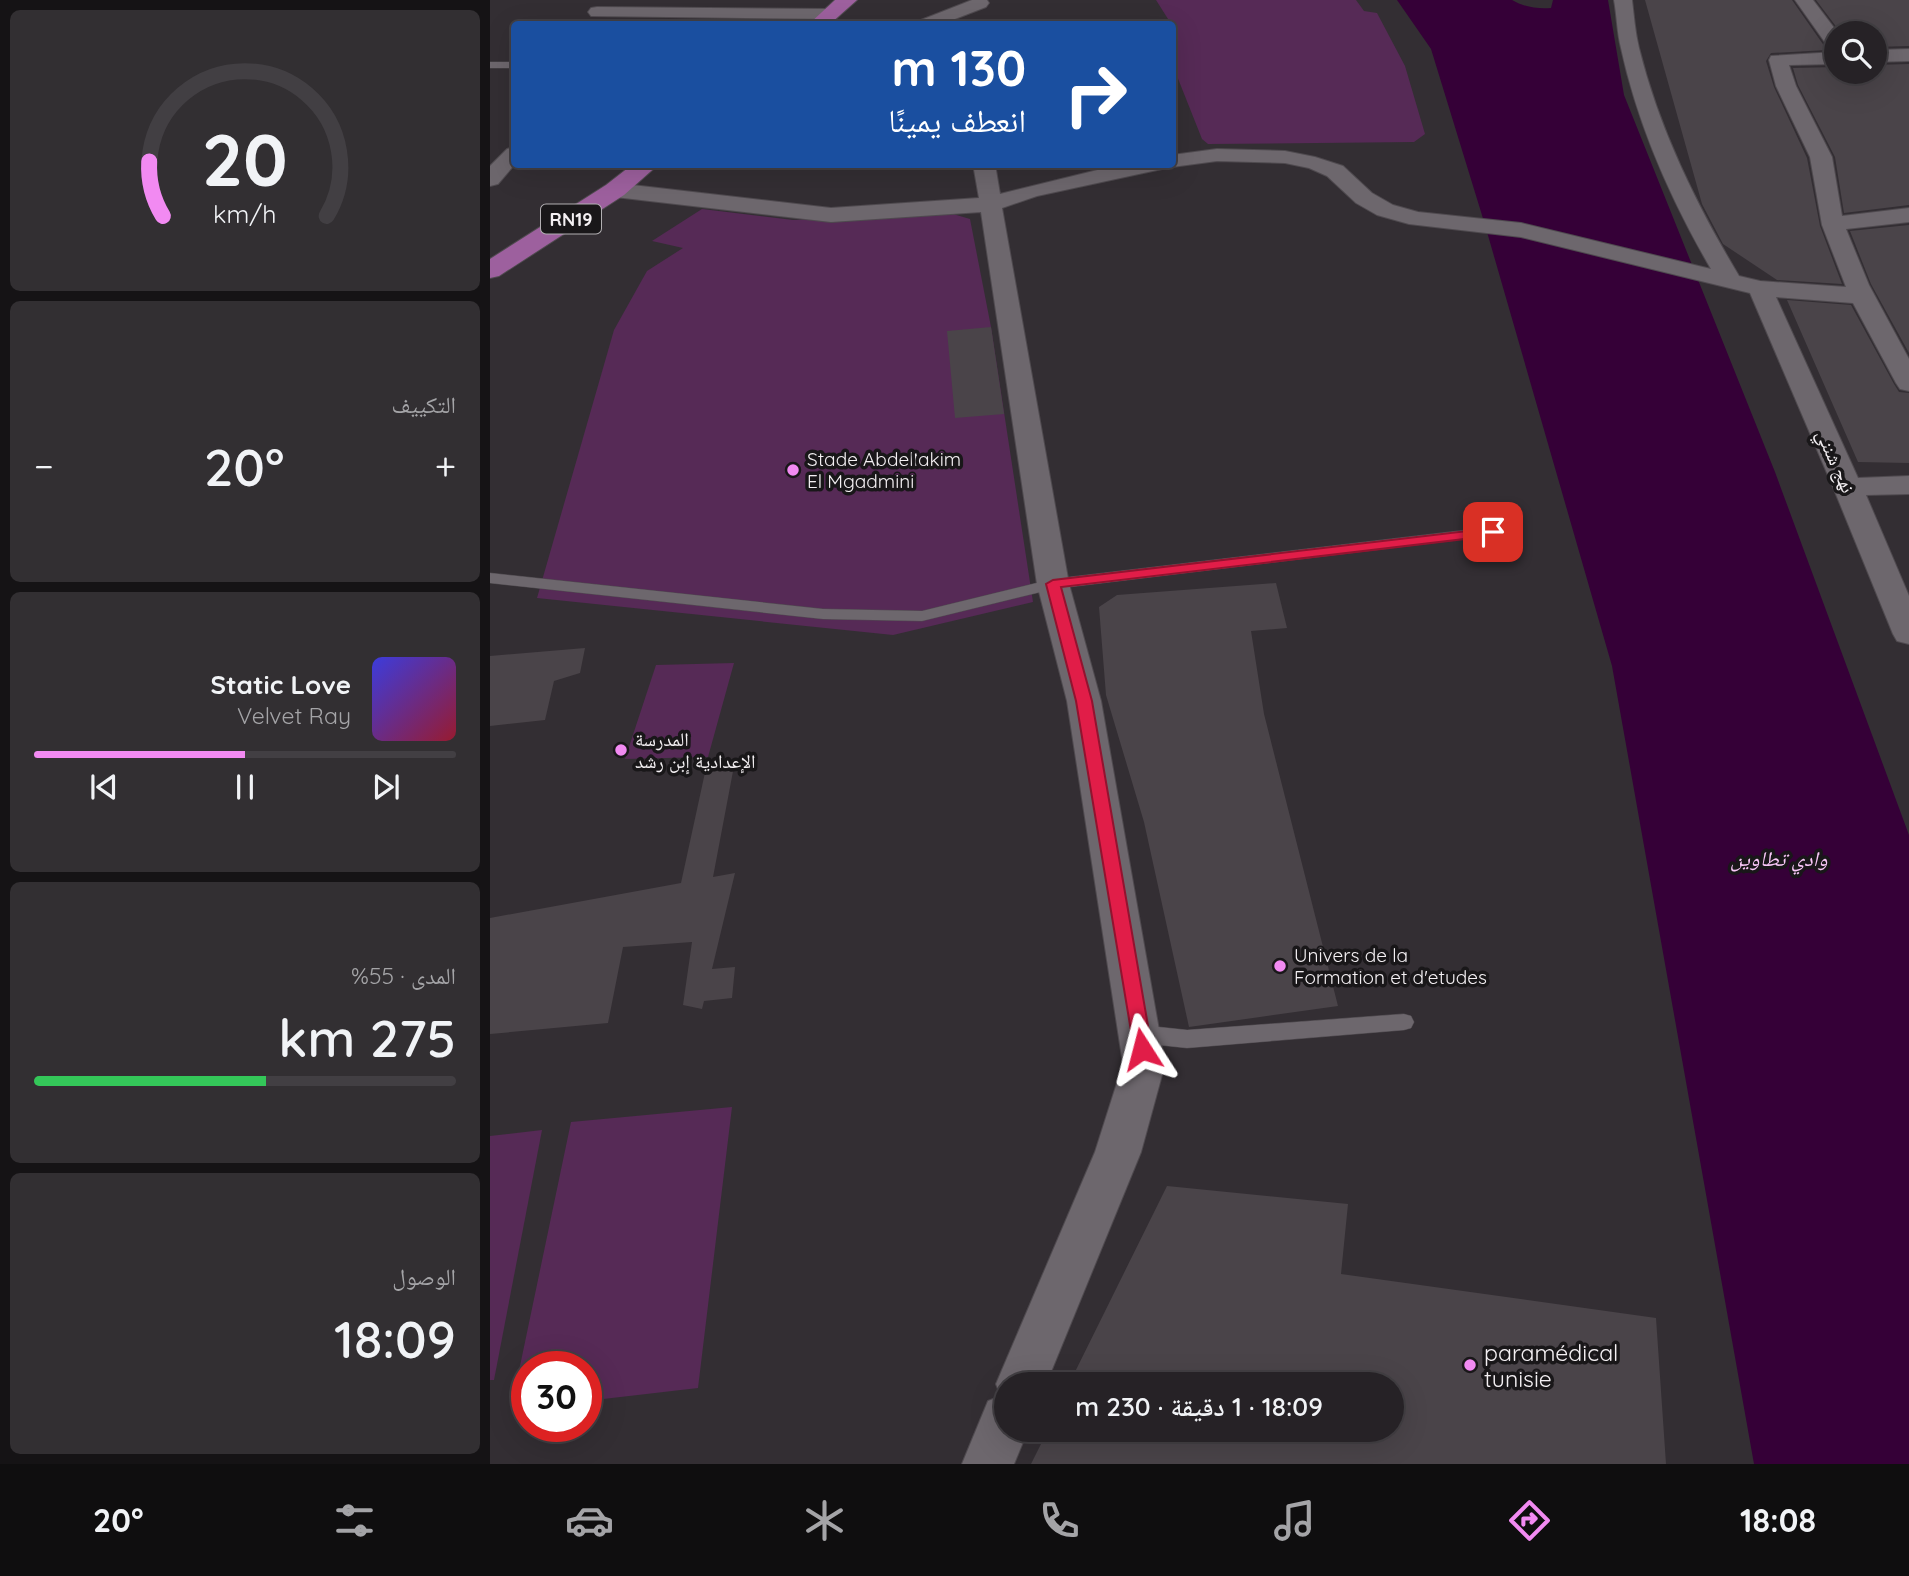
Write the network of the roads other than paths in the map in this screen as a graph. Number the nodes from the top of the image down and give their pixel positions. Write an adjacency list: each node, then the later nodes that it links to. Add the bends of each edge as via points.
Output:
1 (847, 0): 6 (main road)
2 (1623, 0): 25 (street, via 1630,51 1644,100 1702,236)
3 (1804, 0): 8 (street)
4 (981, 7): 7 (street)
5 (597, 12): 6 (street)
6 (825, 19)
7 (937, 21)
8 (1824, 28)
9 (1887, 56): 10 (street)
10 (1907, 57)
11 (1824, 58): 23 (street, via 1778,60 1780,78 1820,156)
12 (490, 65): 13 (lane)
13 (511, 65)
14 (511, 156): 19 (street)
15 (1176, 160): 25 (street, via 1251,154 1305,161 1335,171 1385,211 1521,230)
16 (643, 168): 20 (main road, RN19)
17 (985, 168): 21 (street)
18 (1136, 168): 21 (street)
19 (490, 179)
20 (615, 190): 21 (street, via 831,215); 24 (main road, RN19)
21 (991, 204): 35 (street)
22 (1909, 215): 23 (street)
23 (1833, 224): 27 (street)
24 (490, 270)
25 (1731, 283): 26 (street)
26 (1760, 288): 27 (street); 32 (street, نهج شنني)
27 (1863, 296): 28 (street)
28 (1882, 330): 29 (street); 30 (street)
29 (1909, 333)
30 (1909, 383)
31 (1909, 485): 32 (street)
32 (1848, 487): 36 (street, نهج شنني)
33 (1493, 532): 35 (lane)
34 (490, 578): 35 (lane, via 886,617 922,616)
35 (1053, 584): 38 (street, via 1084,701)
36 (1909, 634)
37 (1404, 1022): 38 (lane, via 1187,1039)
38 (1140, 1034): 39 (street, via 1144,1064 1118,1152)
39 (1026, 1372)
40 (997, 1442): 41 (street)
41 (988, 1464)

